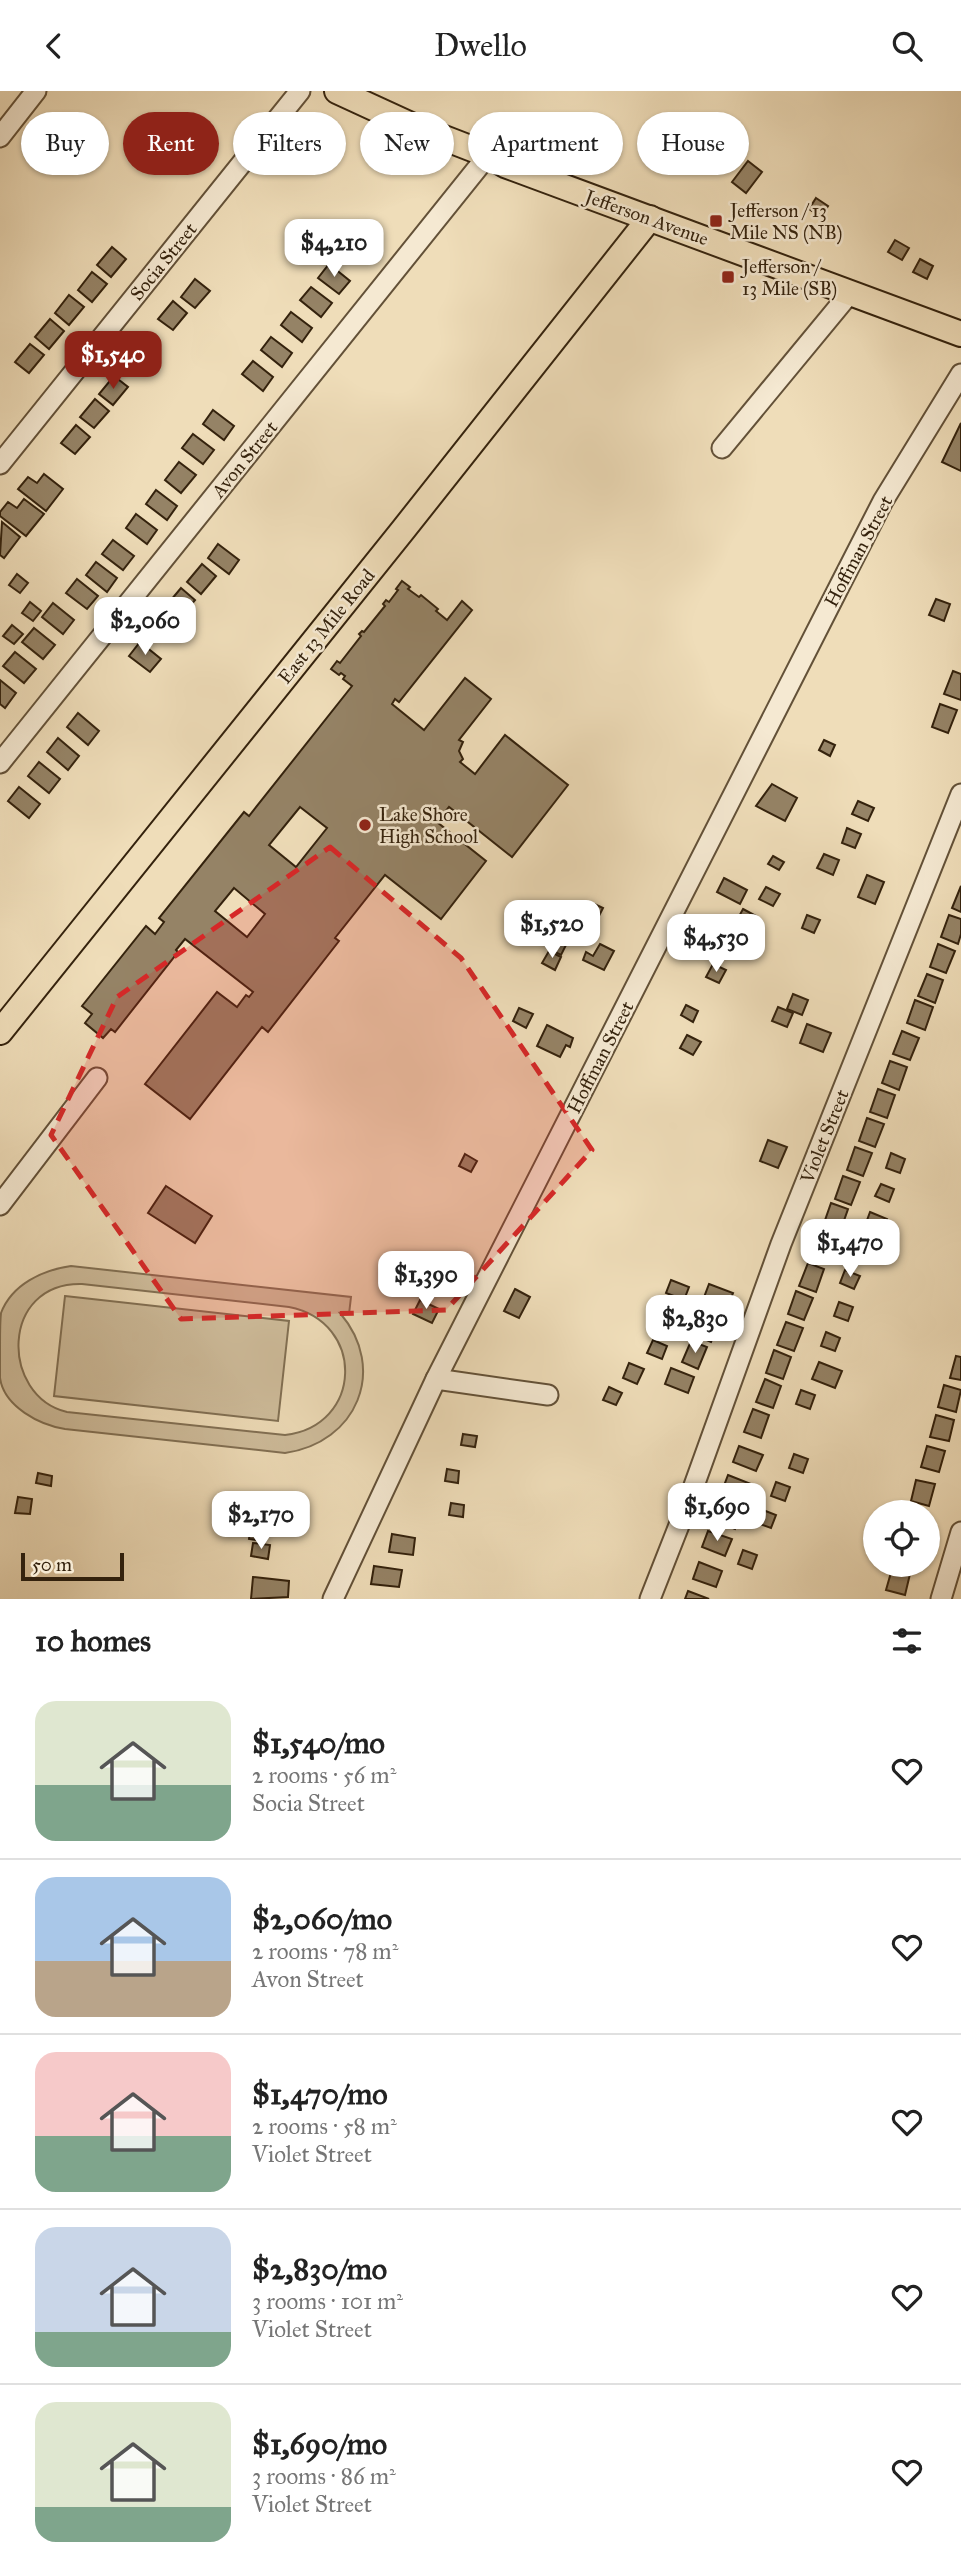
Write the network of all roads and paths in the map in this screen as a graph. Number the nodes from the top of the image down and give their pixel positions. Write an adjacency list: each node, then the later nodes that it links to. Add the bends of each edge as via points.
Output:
1 (36, 91): 4 (street)
2 (300, 91): 13 (street, Socia Street)
3 (337, 91): 5 (main road, Jefferson Avenue)
4 (0, 137)
5 (468, 147)
6 (472, 175): 14 (street, Avon Street)
7 (532, 175): 8 (main road, Jefferson Avenue)
8 (650, 218): 9 (main road, Jefferson Avenue); 16 (main road, East 13 Mile Road)
9 (850, 293): 10 (main road, Jefferson Avenue); 12 (street)
10 (961, 334)
11 (961, 374): 19 (street, Hoffman Street, via 883,501)
12 (722, 448)
13 (0, 464)
14 (0, 763)
15 (961, 794): 23 (street, Violet Street, via 781,1244)
16 (0, 1032)
17 (97, 1078): 18 (street)
18 (0, 1205)
19 (436, 1379): 20 (street); 22 (street, Hoffman Street)
20 (548, 1395)
21 (961, 1532): 24 (street)
22 (333, 1599)
23 (650, 1599)
24 (941, 1599)

